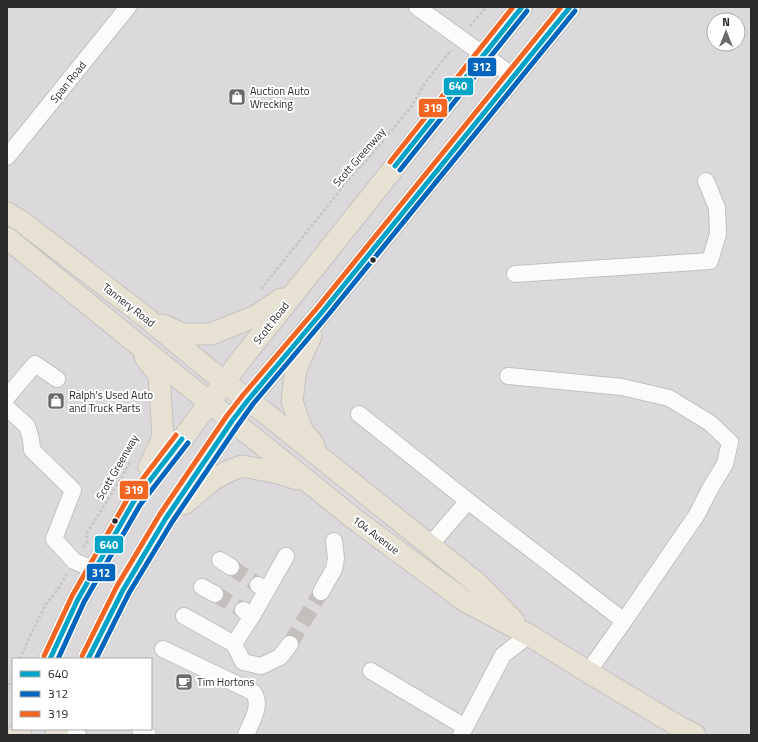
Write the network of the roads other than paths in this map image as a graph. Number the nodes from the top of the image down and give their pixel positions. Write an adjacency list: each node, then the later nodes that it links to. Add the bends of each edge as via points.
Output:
1 (128, 7): 7 (street, Span Road)
2 (417, 7): 5 (street)
3 (522, 7): 5 (main road, Scott Road)
4 (570, 7): 6 (main road)
5 (484, 55): 6 (street); 12 (main road, Scott Road)
6 (514, 76): 13 (main road)
7 (7, 157)
8 (706, 181): 11 (street, via 717,208 718,234 710,261)
9 (7, 213): 14 (main road, Tannery Road, via 21,221)
10 (7, 238): 15 (main road)
11 (515, 274)
12 (300, 286): 14 (main road, via 256,316 211,334 183,334); 18 (main road, Scott Road)
13 (322, 312): 20 (main road); 25 (main road, via 296,369 292,401 302,430)
14 (148, 319): 18 (main road, Tannery Road)
15 (134, 342): 21 (main road); 27 (main road, via 158,375 164,437)
16 (508, 376): 36 (street, via 622,387 669,398 710,423 730,442 725,464 696,516)
17 (57, 379): 19 (street, via 35,364)
18 (224, 382): 20 (main road, Tannery Road); 21 (main road, Scott Road)
19 (7, 398)
20 (248, 400): 24 (main road); 25 (main road, 104 Avenue)
21 (209, 402): 24 (main road); 27 (main road, Scott Road)
22 (7, 408): 33 (street, via 27,426 32,439 32,450 73,490 54,539 74,561)
23 (359, 414): 28 (street)
24 (232, 421): 26 (main road, 104 Avenue); 29 (main road)
25 (330, 464): 31 (main road, 104 Avenue)
26 (311, 484): 29 (main road, via 279,472 242,466 214,479); 37 (main road, 104 Avenue, via 465,601)
27 (134, 501): 33 (main road, Scott Road)
28 (468, 501): 31 (street); 36 (street)
29 (166, 518): 42 (main road, via 123,590)
30 (334, 542): 34 (street, via 334,569)
31 (430, 545): 37 (main road, 104 Avenue, via 478,584)
32 (286, 556): 38 (street, via 262,587)
33 (95, 570): 41 (main road, Scott Road, via 78,599)
34 (321, 592)
35 (184, 616): 38 (street)
36 (624, 621): 44 (street)
37 (529, 635): 44 (main road, 104 Avenue); 46 (street, via 503,655)
38 (234, 644): 39 (street, via 243,662 261,666 280,657)
39 (290, 644)
40 (163, 649): 48 (street, via 253,692 256,696 257,709)
41 (50, 658)
42 (89, 658)
43 (370, 671): 46 (street)
44 (588, 672): 49 (main road, 104 Avenue)
45 (65, 730): 47 (street)
46 (463, 731)
47 (78, 735)
48 (246, 735)
49 (695, 735)

